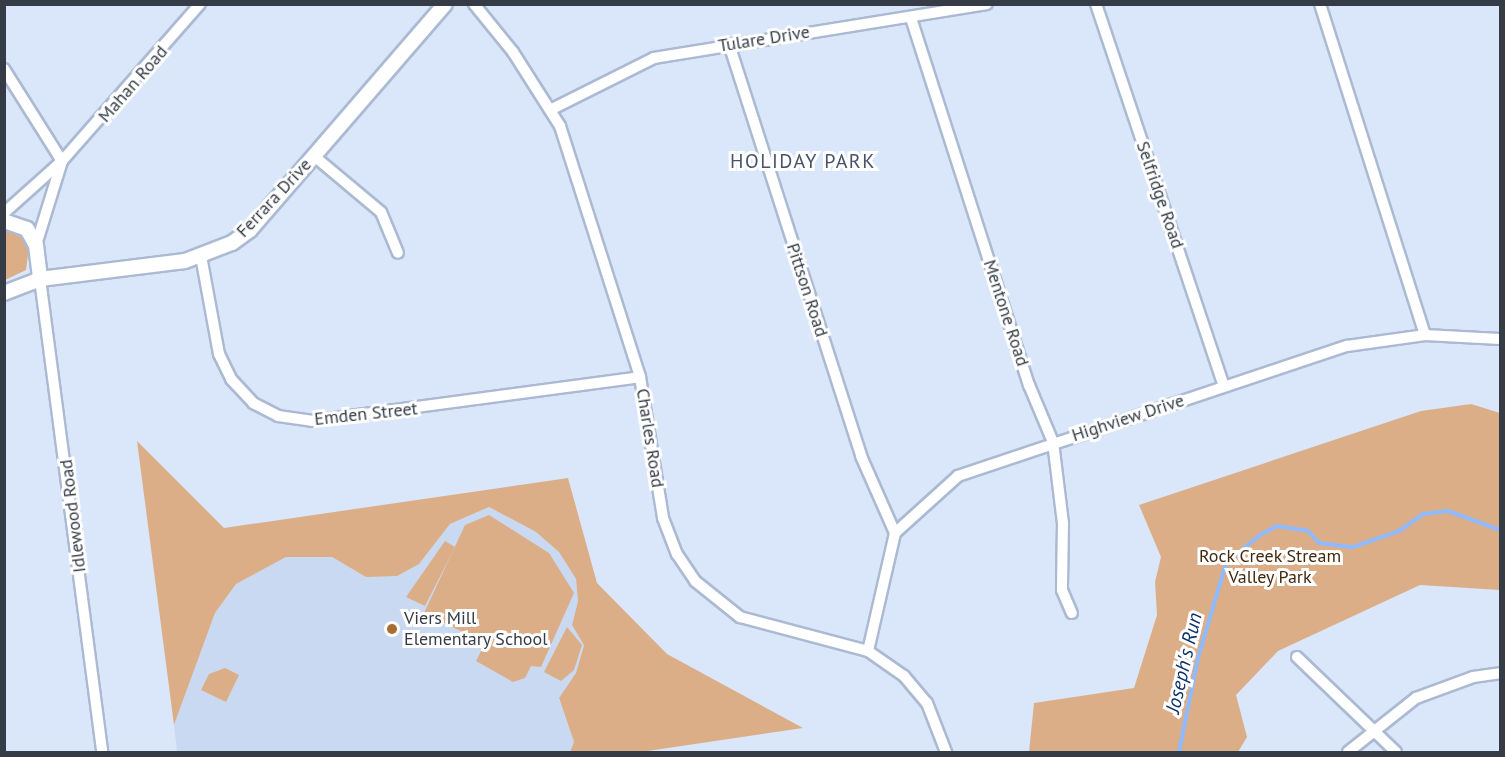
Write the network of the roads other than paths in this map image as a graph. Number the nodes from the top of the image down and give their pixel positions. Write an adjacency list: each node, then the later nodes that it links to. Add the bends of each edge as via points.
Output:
1 (200, 4): 12 (street, Mahan Road)
2 (445, 4): 11 (street, Ferrara Drive)
3 (474, 4): 10 (street, Charles Road)
4 (987, 4): 7 (street, Tulare Drive)
5 (1096, 4): 23 (street, Selfridge Road)
6 (1320, 4): 20 (street)
7 (911, 18): 8 (street, Tulare Drive); 24 (street, Mentone Road, via 1029,385)
8 (729, 44): 10 (street, Tulare Drive, via 654,58); 25 (street, Pittson Road, via 861,456)
9 (4, 69): 12 (street)
10 (552, 109): 22 (street, Charles Road)
11 (314, 156): 16 (street, via 381,212); 17 (street, Ferrara Drive, via 250,230)
12 (62, 161): 13 (street, Mahan Road); 15 (street, Mahan Road)
13 (4, 213)
14 (4, 221): 15 (street, via 27,229)
15 (36, 245): 18 (street, Mahan Road)
16 (398, 254)
17 (201, 256): 18 (street, Ferrara Drive); 22 (street, Emden Street, via 219,354 231,379 252,403 278,416 312,421)
18 (40, 279): 19 (street); 31 (street, Idlewood Road)
19 (4, 294)
20 (1425, 335): 21 (street, Highview Drive); 23 (street, Highview Drive, via 1347,346)
21 (1500, 339)
22 (640, 376): 27 (street, Charles Road, via 663,518 695,581 740,617)
23 (1224, 386): 24 (street, Highview Drive)
24 (1053, 442): 25 (street, Highview Drive, via 958,476); 26 (street, Mentone Road, via 1063,523 1062,590)
25 (895, 533): 27 (street)
26 (1072, 613)
27 (868, 651): 32 (street, Charles Road, via 903,676 927,703)
28 (1297, 657): 30 (street)
29 (1500, 673): 30 (street, via 1473,677 1416,698)
30 (1374, 726): 33 (street); 34 (street)
31 (102, 753)
32 (946, 753)
33 (1348, 753)
34 (1396, 753)

